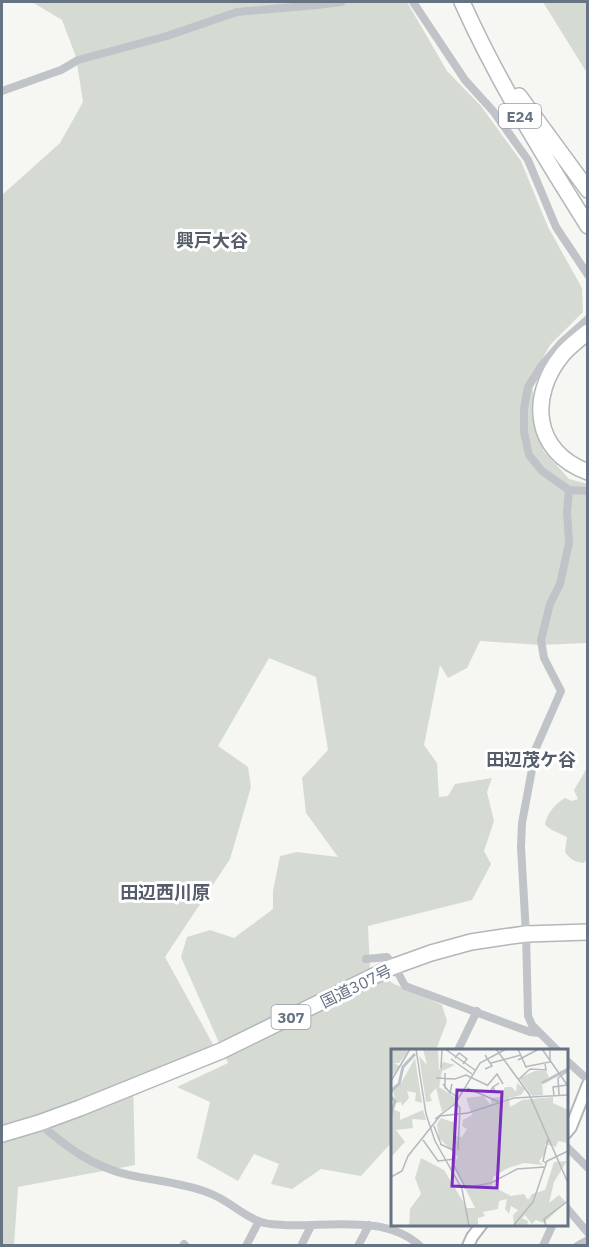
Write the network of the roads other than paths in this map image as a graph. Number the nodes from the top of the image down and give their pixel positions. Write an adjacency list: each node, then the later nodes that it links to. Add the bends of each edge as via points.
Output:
1 (341, 2): 5 (street, via 237,12 167,36 92,55)
2 (412, 2): 11 (street, via 465,80 528,160 556,227)
3 (462, 2): 6 (highway, E24, via 495,70)
4 (470, 2): 6 (highway, E24)
5 (2, 91)
6 (518, 104): 7 (highway); 8 (highway, E24); 9 (highway, E24); 10 (highway, via 557,186)
7 (588, 190)
8 (588, 208)
9 (588, 226)
10 (588, 238)
11 (588, 275)
12 (588, 319): 17 (street, via 542,365 528,387 524,409 530,455 542,471)
13 (588, 332): 16 (highway, via 563,353 549,375 540,410 543,431 555,451 574,467)
14 (588, 341): 15 (highway, via 558,373 548,400 548,422 557,441 564,450)
15 (588, 463)
16 (588, 472)
17 (569, 490): 18 (street); 20 (street, via 569,543 541,640 544,658 561,691 536,748 522,823)
18 (588, 490)
19 (588, 932): 20 (highway, 国道307号 / 307)
20 (526, 934): 22 (highway, 国道307号 / 307, via 471,942); 24 (street, via 528,1016)
21 (366, 959): 22 (street, via 387,957)
22 (395, 966): 23 (street, via 405,986); 29 (highway, 国道307号 / 307, via 221,1051)
23 (477, 1011): 24 (street); 25 (street)
24 (539, 1034): 26 (street)
25 (459, 1049)
26 (556, 1049)
27 (568, 1061): 28 (street)
28 (588, 1082): 30 (street)
29 (39, 1123): 31 (highway, 国道307号 / 307); 35 (street, via 61,1142 106,1169 211,1193)
30 (568, 1131)
31 (2, 1134)
32 (568, 1147): 33 (street)
33 (588, 1168)
34 (568, 1208): 40 (street)
35 (259, 1221): 37 (street); 43 (street)
36 (369, 1225): 37 (street); 42 (street, via 402,1233); 45 (street)
37 (311, 1226): 44 (street)
38 (480, 1226): 47 (street)
39 (552, 1226): 48 (street)
40 (588, 1233)
41 (588, 1240): 49 (street)
42 (407, 1242): 46 (street)
43 (246, 1245)
44 (301, 1245)
45 (358, 1245)
46 (420, 1245)
47 (468, 1245)
48 (543, 1245)
49 (577, 1245)

